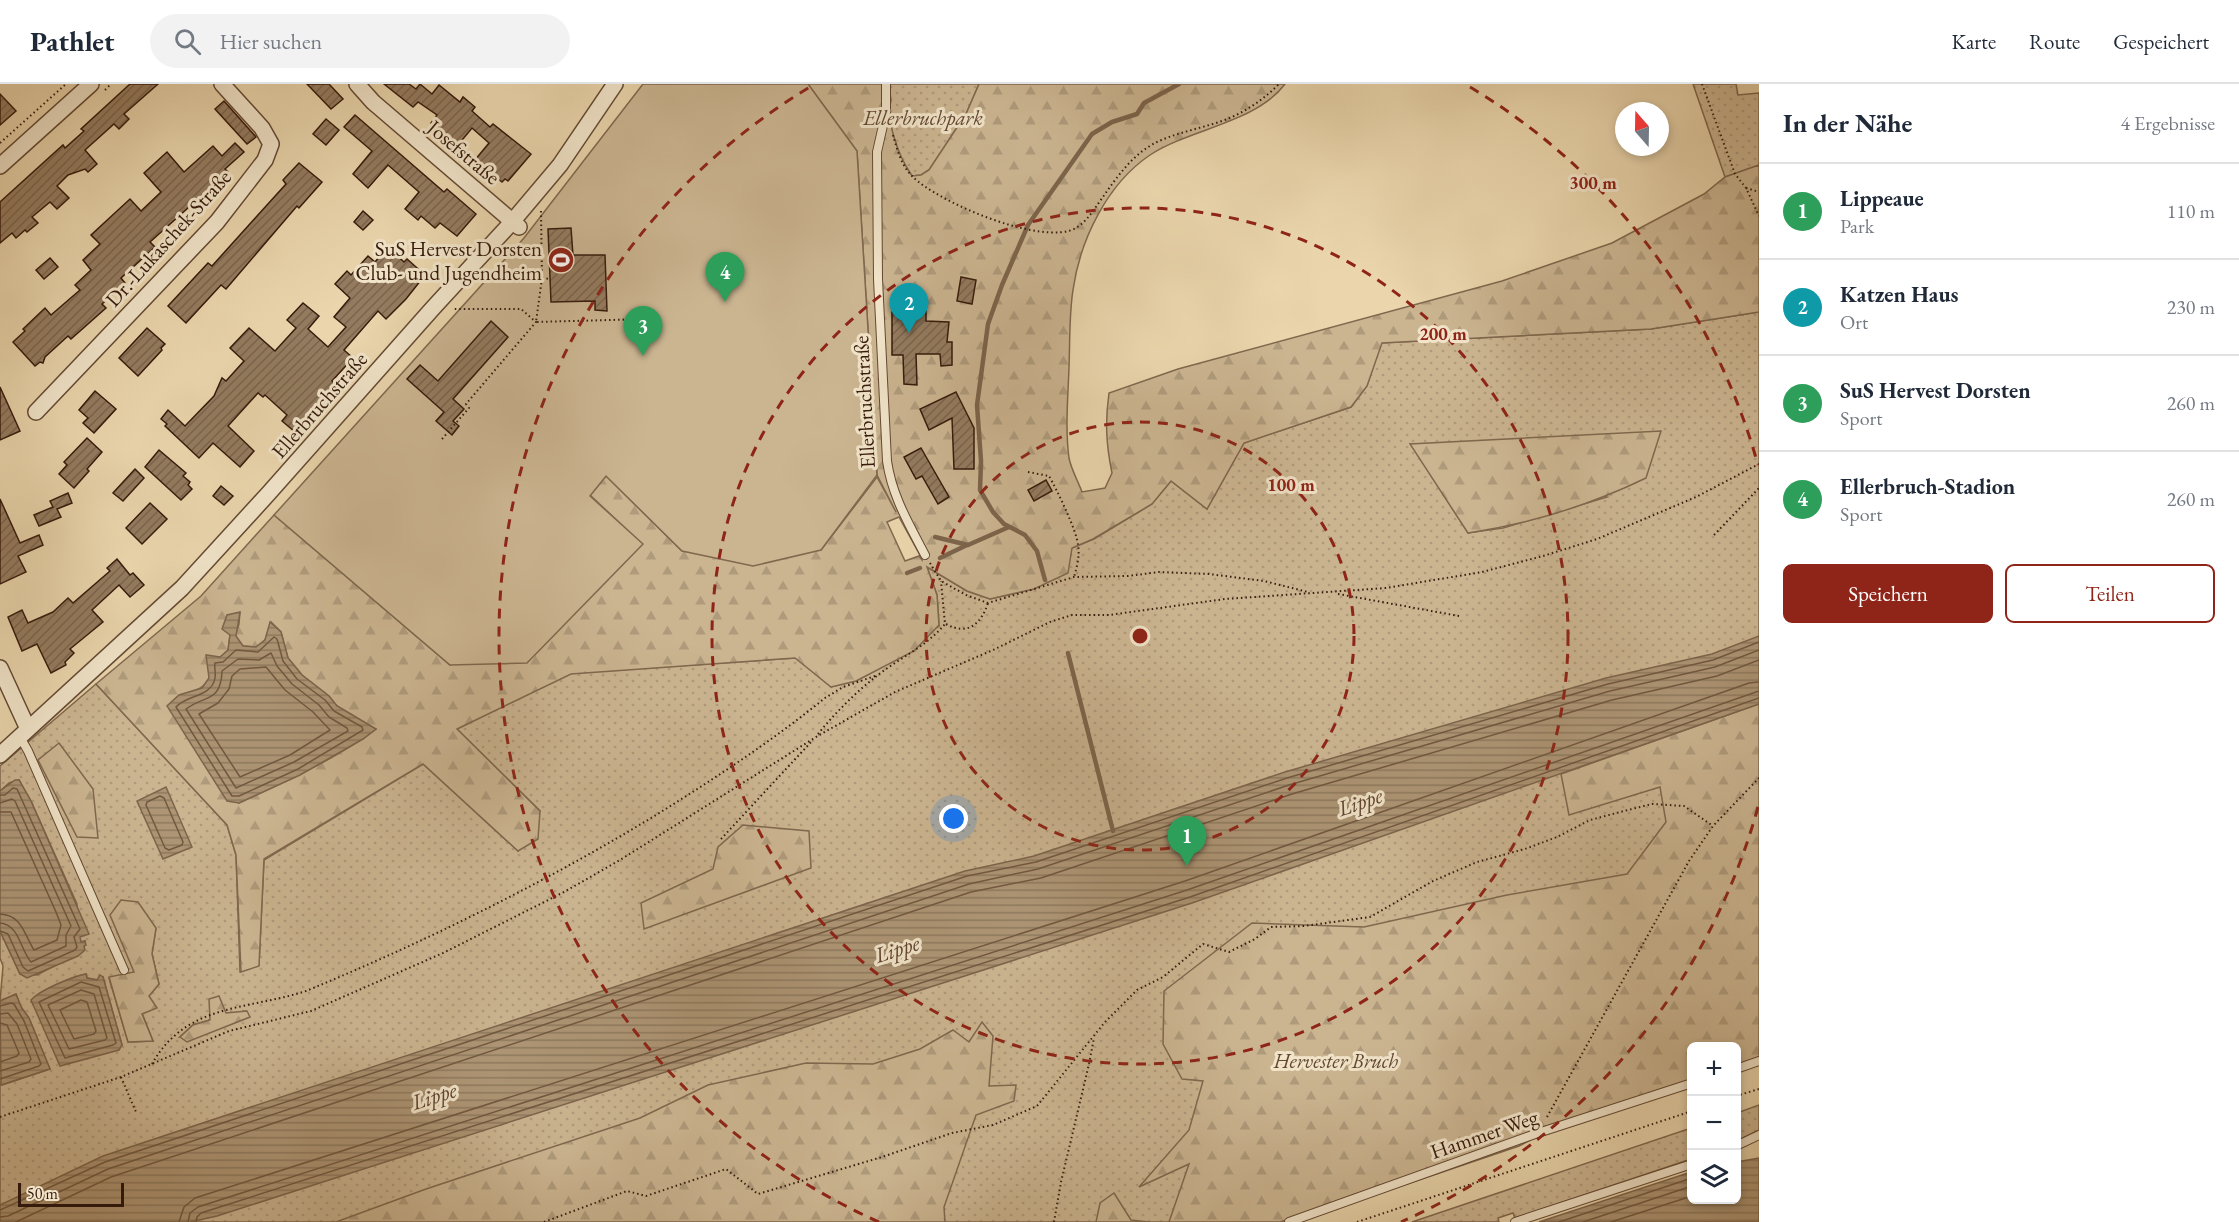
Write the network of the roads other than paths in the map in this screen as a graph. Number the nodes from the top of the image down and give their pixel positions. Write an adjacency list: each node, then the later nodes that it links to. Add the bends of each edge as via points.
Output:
1 (91, 84): 6 (street)
2 (222, 84): 8 (street, Dr.-Lukaschek-Straße, via 262,128 271,144 265,160 217,222)
3 (357, 84): 7 (street, Josefstraße)
4 (615, 84): 7 (street, Ellerbruchstraße)
5 (886, 84): 9 (lane, Ellerbruchstraße, via 886,112 877,152 878,279 887,461 890,484)
6 (0, 166)
7 (516, 224): 11 (street, Ellerbruchstraße, via 433,308 182,588)
8 (36, 412)
9 (925, 555)
10 (0, 668): 11 (street)
11 (24, 733): 12 (street, Ellerbruchstraße); 13 (lane, via 28,751)
12 (0, 755)
13 (124, 970)
14 (1759, 1061): 15 (lane)
15 (1741, 1068)
16 (1687, 1085): 20 (lane, Hammer Weg)
17 (1759, 1135): 18 (lane)
18 (1741, 1144)
19 (1687, 1166): 21 (lane)
20 (1289, 1222)
21 (1515, 1222)

